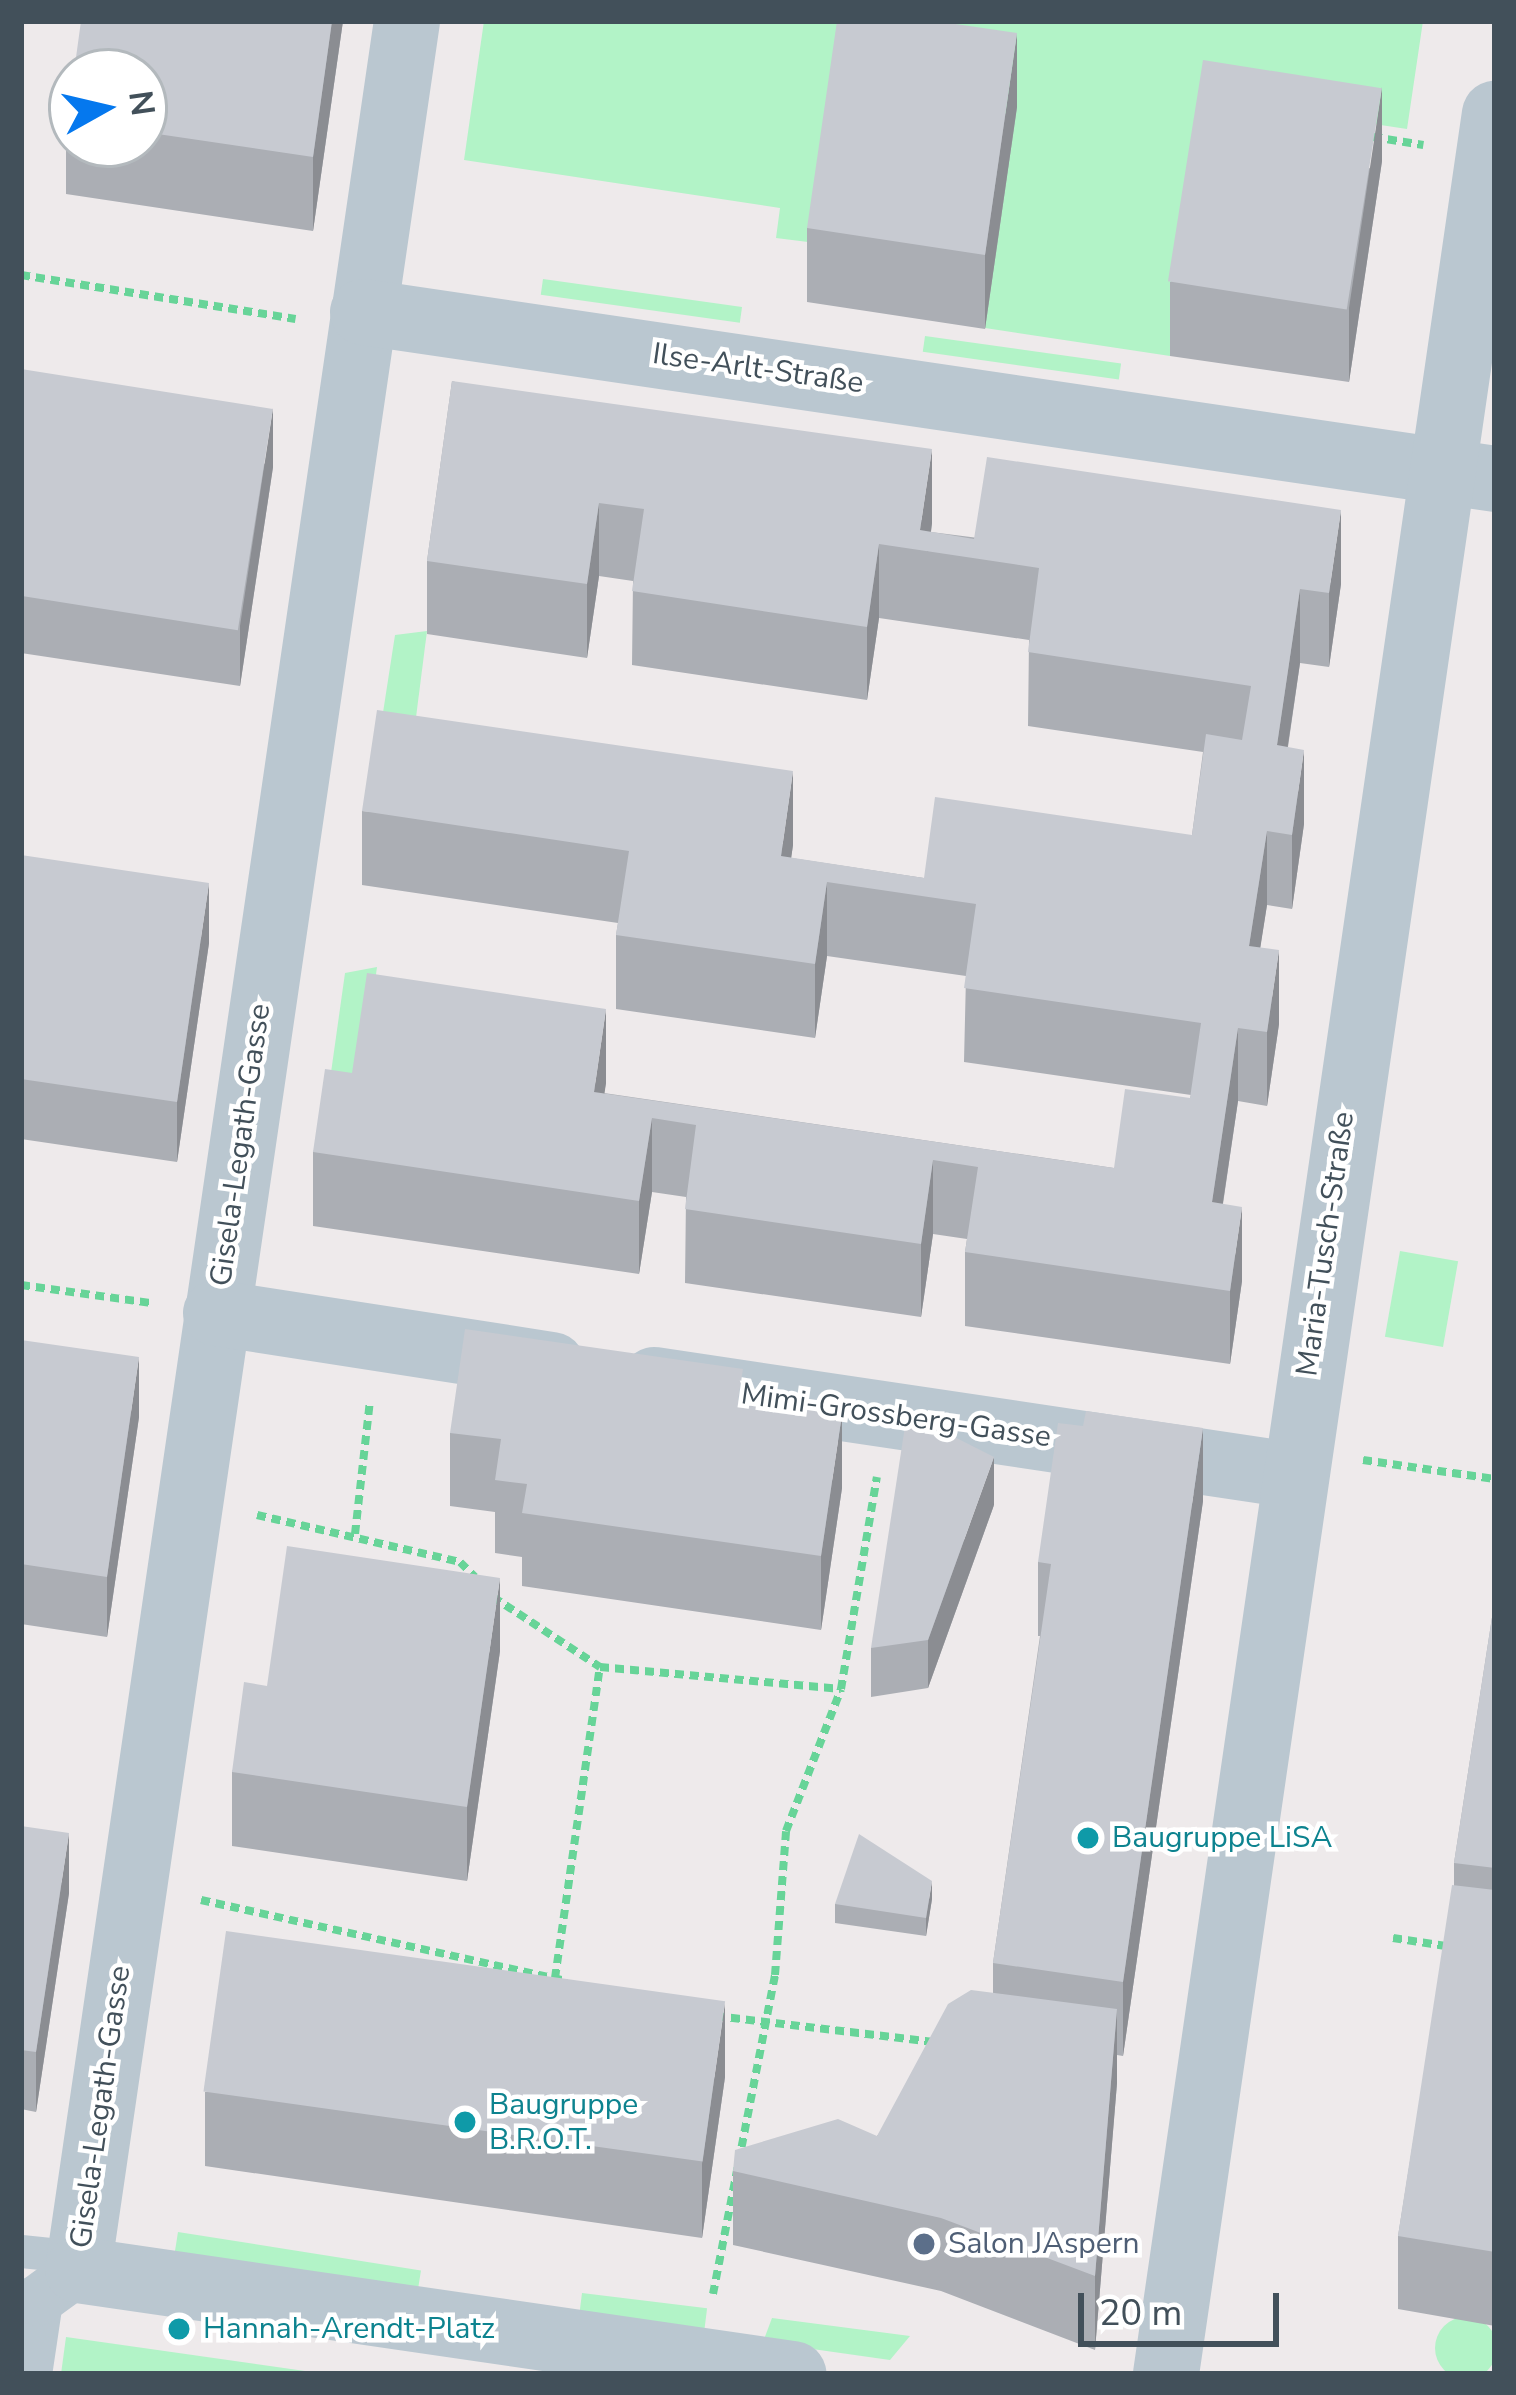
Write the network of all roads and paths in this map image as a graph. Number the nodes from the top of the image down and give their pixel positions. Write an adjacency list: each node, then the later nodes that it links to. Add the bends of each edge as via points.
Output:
1 (407, 21): 6 (street, Gisela-Legath-Gasse)
2 (1495, 114): 7 (street, Maria-Tusch-Straße)
3 (1348, 134): 4 (path)
4 (1430, 146)
5 (21, 275): 6 (path, via 299,320)
6 (364, 312): 7 (street, Ilse-Arlt-Straße); 9 (street, Gisela-Legath-Gasse)
7 (1468, 476): 11 (street, Maria-Tusch-Straße)
8 (21, 1285): 9 (path)
9 (189, 1309): 11 (street, Mimi-Grossberg-Gasse); 26 (street, Gisela-Legath-Gasse)
10 (373, 1376): 15 (path)
11 (1294, 1463): 13 (path); 30 (street, Maria-Tusch-Straße)
12 (878, 1468): 17 (path)
13 (1495, 1479)
14 (257, 1516): 15 (path)
15 (355, 1534): 16 (path, via 460,1562 512,1616)
16 (600, 1666): 17 (path); 21 (path)
17 (841, 1689): 24 (path, via 786,1831)
18 (198, 1899): 21 (path)
19 (1393, 1938): 20 (path)
20 (1477, 1951)
21 (555, 1978): 22 (path)
22 (578, 1984)
23 (692, 2010): 24 (path)
24 (760, 2026): 25 (path); 27 (path)
25 (955, 2044)
26 (59, 2259): 28 (street, via 37,2300); 29 (street)
27 (711, 2306)
28 (26, 2374)
29 (793, 2374)
30 (1166, 2374)

